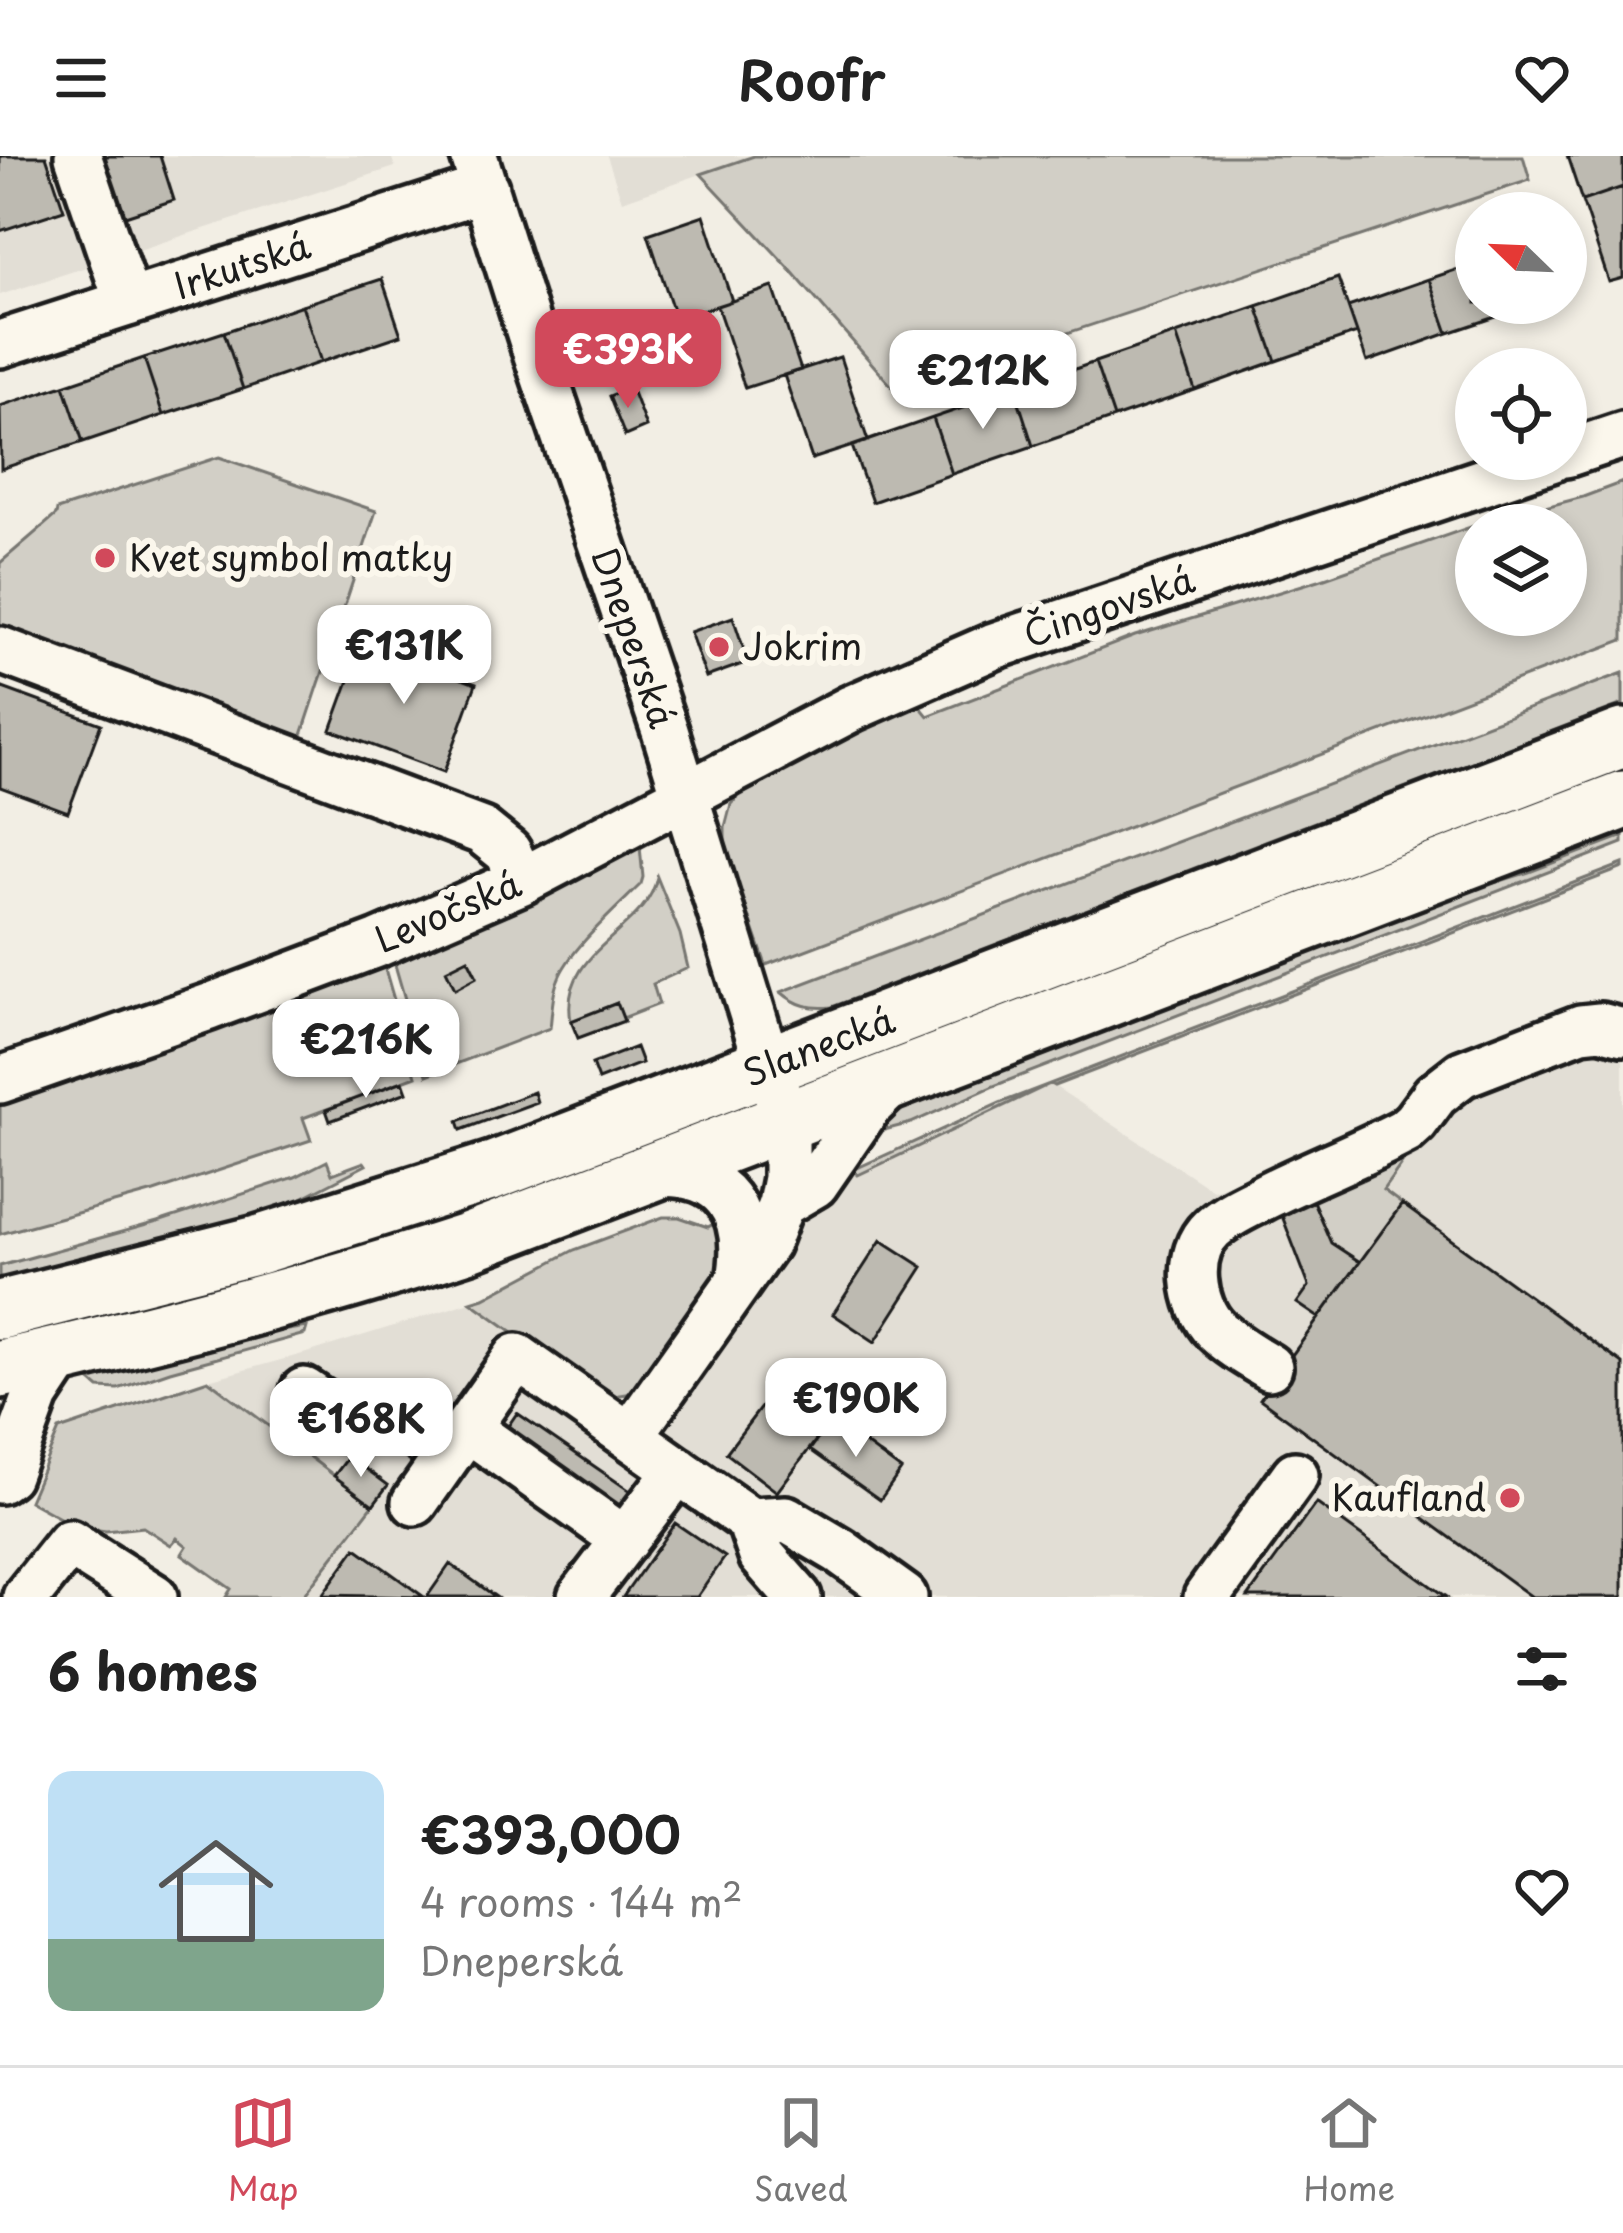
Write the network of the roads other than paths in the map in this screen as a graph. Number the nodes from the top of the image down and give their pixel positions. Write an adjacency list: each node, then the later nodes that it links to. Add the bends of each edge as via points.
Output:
1 (78, 156): 3 (street)
2 (479, 172): 3 (street, Irkutská); 10 (street, Dneperská)
3 (128, 303): 4 (street, Irkutská)
4 (0, 344)
5 (1623, 435): 6 (street)
6 (1587, 447)
7 (1488, 480): 10 (street, Čingovská, via 994,646)
8 (0, 650): 12 (street, via 482,831 508,852)
9 (1623, 738): 14 (main road, Slanecká)
10 (683, 795): 12 (street, Levočská); 14 (street, Dneperská)
11 (1623, 800): 16 (main road, Slanecká)
12 (521, 881): 15 (street, Levočská, via 380,943)
13 (1623, 1032): 23 (street, via 1581,1028 1462,1074 1405,1131 1208,1231 1196,1260 1201,1309 1212,1327)
14 (768, 1066): 17 (street, Dneperská); 21 (main road, Slanecká, via 494,1171)
15 (0, 1080)
16 (897, 1080): 17 (main road, Slanecká); 19 (street, via 868,1107 815,1184)
17 (786, 1123): 18 (main road, Slanecká); 19 (street, Dneperská)
18 (652, 1174): 20 (street, via 695,1177 730,1201 742,1231); 22 (main road, Slanecká, via 376,1272)
19 (781, 1204): 20 (street)
20 (740, 1280): 29 (street)
21 (12, 1314)
22 (63, 1354): 24 (main road, Slanecká); 30 (street)
23 (1269, 1367)
24 (0, 1369)
25 (304, 1390): 28 (street)
26 (0, 1402): 30 (street)
27 (467, 1428): 29 (street, via 517,1357); 33 (street); 35 (street)
28 (362, 1430)
29 (630, 1436): 31 (street)
30 (7, 1465)
31 (678, 1470): 34 (street); 35 (street)
32 (1295, 1475): 41 (street)
33 (415, 1502)
34 (751, 1521): 39 (street, via 761,1556); 40 (street, via 786,1519)
35 (625, 1540): 38 (street)
36 (26, 1597): 37 (street, via 54,1533)
37 (154, 1597)
38 (581, 1597)
39 (798, 1597)
40 (904, 1597)
41 (1207, 1597)

